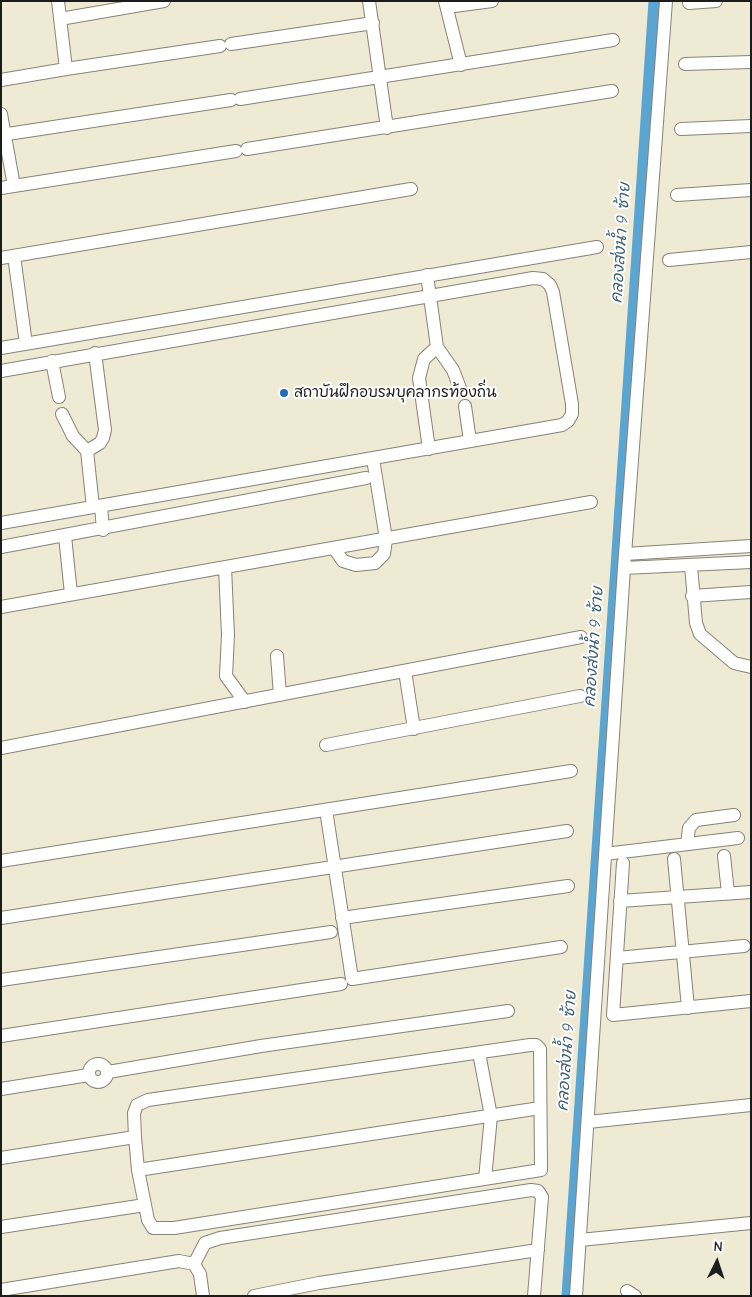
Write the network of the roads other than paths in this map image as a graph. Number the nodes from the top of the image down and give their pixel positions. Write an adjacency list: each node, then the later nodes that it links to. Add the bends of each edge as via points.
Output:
1 (58, 1): 9 (street)
2 (164, 1): 9 (street)
3 (369, 1): 10 (street)
4 (492, 1): 8 (street)
5 (666, 1): 58 (street)
6 (716, 1): 7 (street)
7 (689, 2)
8 (446, 4): 14 (street)
9 (60, 19): 15 (street)
10 (373, 23): 15 (street); 16 (street)
11 (613, 40): 14 (street)
12 (751, 62): 13 (street)
13 (685, 64)
14 (461, 65): 16 (street)
15 (66, 69): 17 (street)
16 (381, 77): 21 (street); 23 (street)
17 (1, 80)
18 (612, 91): 21 (street)
19 (1, 114): 23 (street)
20 (751, 126): 22 (street)
21 (388, 128): 24 (street)
22 (681, 128)
23 (3, 134): 24 (street)
24 (7, 187)
25 (411, 189): 30 (street)
26 (751, 190): 27 (street)
27 (677, 195)
28 (597, 247): 32 (street)
29 (751, 252): 31 (street)
30 (7, 257): 34 (street)
31 (669, 260)
32 (426, 275): 33 (street); 34 (street)
33 (430, 295): 35 (street); 37 (street); 44 (street, via 533,278 542,279 553,292 572,414 562,425)
34 (26, 344): 36 (street)
35 (437, 347): 40 (street, via 453,370); 45 (street, via 424,359 419,378)
36 (1, 348)
37 (95, 354): 38 (street); 46 (street, via 105,430 100,443)
38 (52, 361): 39 (street); 41 (street)
39 (1, 370)
40 (461, 391)
41 (59, 397)
42 (465, 406): 44 (street)
43 (62, 414): 46 (street, via 72,436)
44 (470, 441): 45 (street)
45 (429, 449): 47 (street)
46 (86, 451): 50 (street)
47 (373, 459): 50 (street); 54 (street)
48 (366, 478): 52 (street)
49 (591, 502): 54 (street)
50 (97, 506): 51 (street); 52 (street)
51 (1, 523)
52 (103, 530): 53 (street)
53 (65, 536): 56 (street); 64 (street)
54 (386, 539): 57 (street); 57 (street, via 384,554 375,563 348,564)
55 (751, 546): 58 (street)
56 (1, 547)
57 (334, 548): 61 (street)
58 (625, 554): 62 (street)
59 (751, 562): 60 (street)
60 (691, 566): 62 (street); 65 (street)
61 (225, 567): 64 (street); 73 (street, via 226,676)
62 (624, 568): 83 (street)
63 (751, 592): 65 (street)
64 (71, 594): 66 (street)
65 (692, 596): 69 (street, via 700,634 734,664)
66 (1, 607)
67 (581, 637): 70 (street)
68 (277, 656): 71 (street)
69 (751, 667)
70 (405, 671): 71 (street); 74 (street)
71 (280, 695): 73 (street)
72 (580, 696): 74 (street)
73 (244, 702): 76 (street)
74 (414, 729): 75 (street)
75 (326, 745)
76 (1, 748)
77 (571, 771): 78 (street)
78 (326, 810): 86 (street); 88 (street)
79 (734, 815): 82 (street, via 696,820 689,828)
80 (567, 831): 88 (street)
81 (738, 838): 82 (street)
82 (687, 844): 83 (street)
83 (605, 854): 112 (street)
84 (724, 856): 91 (street)
85 (674, 859): 92 (street)
86 (1, 861)
87 (623, 863): 93 (street)
88 (334, 867): 94 (street); 95 (street)
89 (568, 886): 95 (street)
90 (751, 892): 91 (street)
91 (728, 893): 92 (street)
92 (678, 897): 93 (street); 99 (street)
93 (620, 901): 100 (street)
94 (1, 918)
95 (342, 918): 98 (street, via 352,979)
96 (331, 932): 101 (street)
97 (744, 946): 99 (street)
98 (561, 947)
99 (683, 952): 100 (street); 104 (street)
100 (617, 958): 104 (street, via 613,1015)
101 (1, 980)
102 (341, 984): 106 (street)
103 (751, 1001): 104 (street)
104 (688, 1008)
105 (508, 1011): 108 (street, via 261,1046 108,1072 100,1082 95,1082 89,1075)
106 (1, 1036)
107 (479, 1053): 110 (street, via 536,1045 541,1058); 111 (street); 113 (street, via 148,1100 137,1105 134,1113)
108 (1, 1089)
109 (751, 1105): 112 (street)
110 (540, 1108): 111 (street); 116 (street, via 541,1170)
111 (491, 1116): 115 (street); 116 (street)
112 (588, 1122): 120 (street)
113 (135, 1137): 114 (street); 115 (street)
114 (1, 1158)
115 (138, 1170): 117 (street)
116 (485, 1179): 117 (street, via 162,1229 152,1228)
117 (145, 1205): 119 (street)
118 (751, 1223): 120 (street)
119 (1, 1227)
120 (580, 1240): 127 (street)
121 (538, 1250): 122 (street, via 542,1197 538,1191 530,1190 220,1238 206,1243); 125 (street); 126 (street)
122 (194, 1264): 123 (street, via 179,1261); 124 (street, via 200,1274)
123 (1, 1290)
124 (203, 1296)
125 (254, 1296)
126 (534, 1296)
127 (576, 1296)

